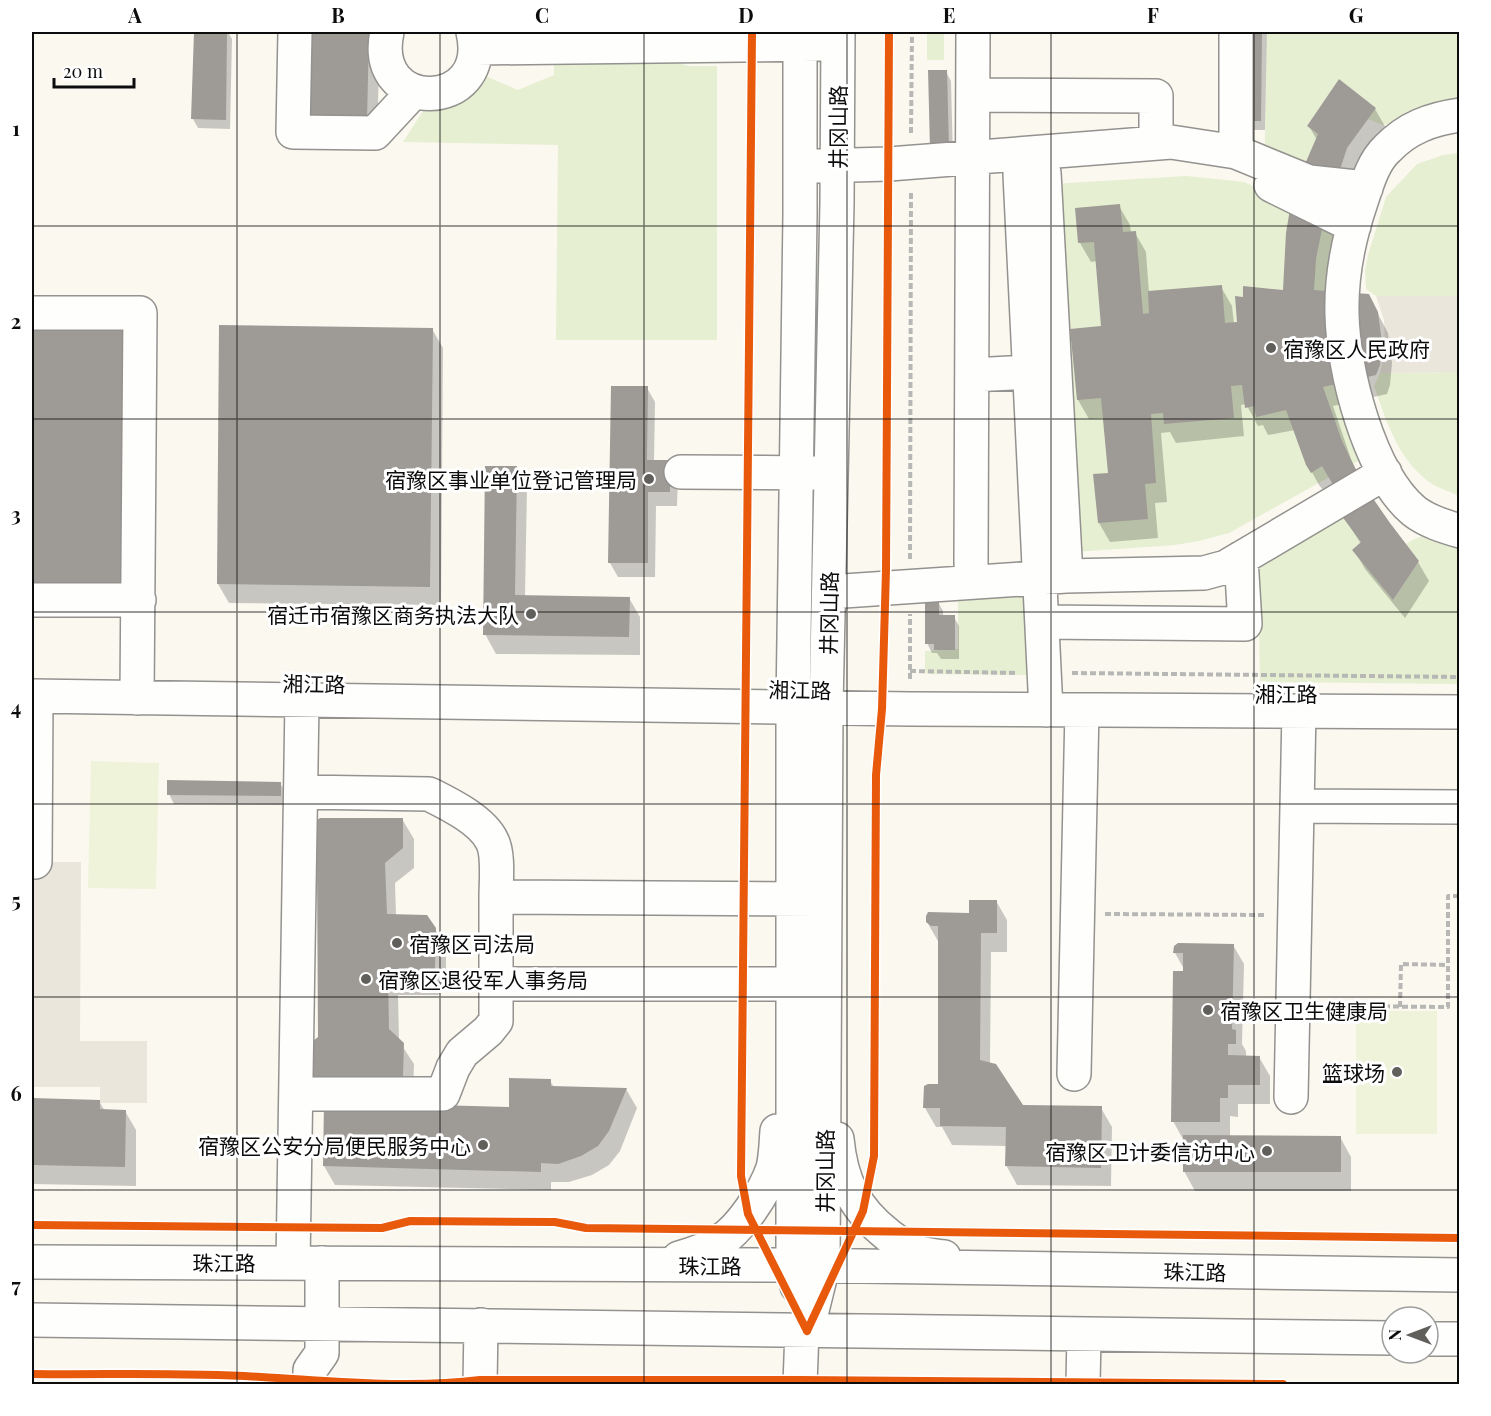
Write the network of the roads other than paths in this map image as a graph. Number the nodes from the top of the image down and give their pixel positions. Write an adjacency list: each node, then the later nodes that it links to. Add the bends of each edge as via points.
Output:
1 (295, 32): 8 (street, via 293,132 375,133)
2 (387, 32): 8 (street, via 385,60 391,73)
3 (973, 32): 9 (street)
4 (1236, 32): 13 (street)
5 (800, 38): 6 (street); 7 (street); 17 (street, 井冈山路)
6 (838, 38): 16 (street, 井冈山路)
7 (475, 40): 8 (street, via 474,63 456,86 443,93)
8 (414, 92)
9 (973, 95): 12 (street, via 1156,96); 14 (street)
10 (1460, 115): 18 (street, via 1436,118 1409,130 1385,150)
11 (1460, 135): 27 (street, via 1417,151 1397,164 1377,189 1355,257 1351,311 1354,358 1363,395 1389,456 1412,483 1435,500)
12 (1156, 143): 13 (street); 14 (street)
13 (1236, 152): 18 (street, via 1309,182)
14 (973, 167): 15 (street); 16 (street); 22 (street)
15 (1032, 173): 19 (street, via 1167,160 1238,172); 21 (street); 31 (street)
16 (837, 175): 17 (street); 26 (street, 井冈山路)
17 (800, 176): 25 (street, 井冈山路)
18 (1366, 188): 19 (street)
19 (1354, 226): 23 (street, via 1344,272 1346,359 1353,393)
20 (32, 313): 35 (street, via 140,313)
21 (1030, 372): 22 (street); 31 (street)
22 (972, 375): 30 (street)
23 (1380, 464): 28 (street, via 1414,510 1429,521); 29 (street); 31 (street, via 1259,533 1203,556)
24 (681, 472): 25 (street)
25 (796, 473): 26 (street); 40 (street, 井冈山路)
26 (831, 473): 33 (street, 井冈山路)
27 (1460, 510)
28 (1460, 531)
29 (1241, 558): 31 (street, via 1204,573); 36 (street, via 1245,624)
30 (971, 564): 31 (street); 32 (street)
31 (1053, 568): 32 (street); 36 (street)
32 (910, 577): 33 (street)
33 (829, 583): 41 (street, 井冈山路)
34 (32, 600): 35 (street)
35 (139, 600): 38 (street)
36 (1042, 622): 42 (street)
37 (34, 697): 38 (street, 湘江路); 49 (street)
38 (137, 698): 39 (street, 湘江路)
39 (302, 701): 40 (street, 湘江路); 46 (street)
40 (793, 706): 41 (street, 湘江路); 51 (street, 井冈山路)
41 (826, 707): 42 (street, 湘江路); 52 (street, 井冈山路)
42 (1046, 710): 43 (street, 湘江路)
43 (1082, 710): 44 (street, 湘江路); 55 (street)
44 (1299, 711): 45 (street, 湘江路); 47 (street)
45 (1460, 712)
46 (301, 792): 50 (street, via 429,794 444,801 477,822 493,841); 56 (street)
47 (1297, 806): 48 (street); 57 (street)
48 (1460, 807)
49 (35, 862)
50 (496, 897): 51 (street); 53 (street)
51 (793, 899): 52 (street); 54 (street, 井冈山路)
52 (825, 899): 54 (street, 井冈山路)
53 (496, 984): 54 (street); 56 (street, via 496,1021 462,1053 443,1094)
54 (809, 991): 60 (street, via 773,1167 765,1187 748,1214 721,1241 703,1251); 61 (street, 井冈山路); 62 (street, via 838,1146 854,1201 873,1223 914,1251)
55 (1074, 1074)
56 (296, 1094): 59 (street)
57 (1292, 1097)
58 (32, 1262): 59 (street, 珠江路)
59 (307, 1263): 60 (street, 珠江路); 65 (street)
60 (656, 1265): 61 (street, 珠江路)
61 (808, 1266): 62 (street, 珠江路); 67 (street, 井冈山路)
62 (995, 1268): 63 (street, 珠江路)
63 (1460, 1275)
64 (32, 1320): 65 (street)
65 (322, 1323): 66 (street); 72 (street, via 322,1353 310,1370)
66 (481, 1325): 67 (street); 73 (street)
67 (805, 1331): 68 (street); 74 (street, 井冈山路)
68 (1084, 1335): 69 (street); 75 (street)
69 (1380, 1338)
70 (1440, 1339): 71 (street)
71 (1460, 1339)
72 (310, 1384)
73 (480, 1384)
74 (800, 1384)
75 (1083, 1384)

